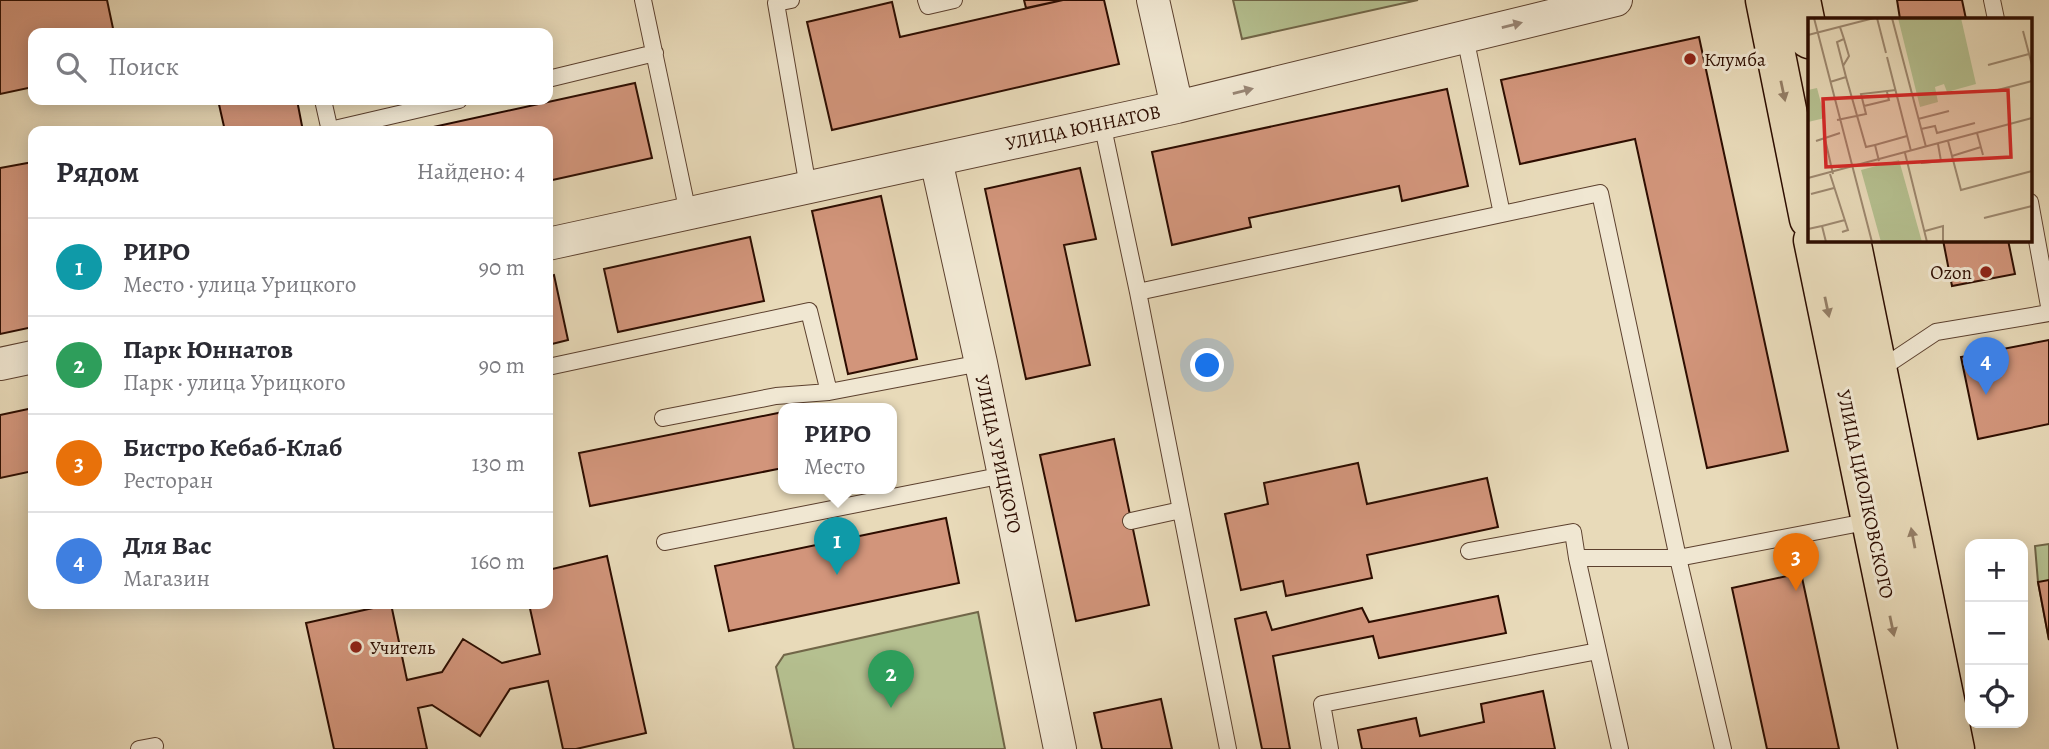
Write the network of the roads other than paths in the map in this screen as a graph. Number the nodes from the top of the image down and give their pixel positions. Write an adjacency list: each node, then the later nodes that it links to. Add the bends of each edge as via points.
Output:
1 (643, 0): 13 (lane)
2 (926, 0): 3 (lane, via 928,6)
3 (954, 0)
4 (1153, 0): 17 (street)
5 (1616, 0): 12 (street, УЛИЦА ЮННАТОВ, one-way to 5)
6 (1765, 0): 26 (main road, one-way to 26)
7 (1801, 0): 11 (main road)
8 (1992, 0): 10 (lane)
9 (781, 1): 22 (lane)
10 (1996, 18)
11 (1808, 34)
12 (1465, 37): 17 (street, УЛИЦА ЮННАТОВ, one-way to 12); 25 (lane)
13 (655, 53): 14 (lane); 24 (lane)
14 (553, 78)
15 (324, 105): 19 (lane)
16 (438, 105): 20 (lane)
17 (1177, 107): 18 (street, УЛИЦА ЮННАТОВ)
18 (1102, 123): 21 (street, УЛИЦА ЮННАТОВ); 30 (lane)
19 (329, 126)
20 (351, 126)
21 (936, 160): 22 (street, УЛИЦА ЮННАТОВ); 34 (street, УЛИЦА УРИЦКОГО)
22 (808, 187): 24 (street, УЛИЦА ЮННАТОВ)
23 (2032, 213): 31 (lane)
24 (688, 214): 29 (street, УЛИЦА ЮННАТОВ)
25 (1502, 214): 30 (lane); 47 (lane, via 1600,193)
26 (1808, 214)
27 (1814, 242): 43 (main road, УЛИЦА ЦИОЛКОВСКОГО, one-way to 43)
28 (1851, 242): 37 (main road, УЛИЦА ЦИОЛКОВСКОГО)
29 (553, 243)
30 (1138, 292): 41 (lane)
31 (2049, 306)
32 (2049, 313): 37 (lane, via 1936,332)
33 (28, 358): 35 (street)
34 (981, 363): 38 (lane); 40 (street, УЛИЦА УРИЦКОГО)
35 (0, 364)
36 (553, 366): 38 (lane, via 809,312)
37 (1878, 370): 55 (main road, УЛИЦА ЦИОЛКОВСКОГО, one-way to 37)
38 (829, 393): 39 (lane, via 776,396)
39 (663, 418)
40 (1004, 475): 44 (lane); 49 (street, УЛИЦА УРИЦКОГО)
41 (1181, 510): 42 (lane); 50 (lane)
42 (1131, 521)
43 (1871, 521): 47 (lane); 54 (main road, УЛИЦА ЦИОЛКОВСКОГО, one-way to 54)
44 (666, 542)
45 (1469, 551): 46 (lane, via 1573,532)
46 (1577, 558): 47 (lane); 48 (lane)
47 (1678, 558): 53 (lane)
48 (1598, 651): 51 (lane, via 1322,704); 52 (lane)
49 (1060, 749)
50 (1228, 749)
51 (1330, 749)
52 (1620, 749)
53 (1723, 749)
54 (1918, 749)
55 (1955, 749)

